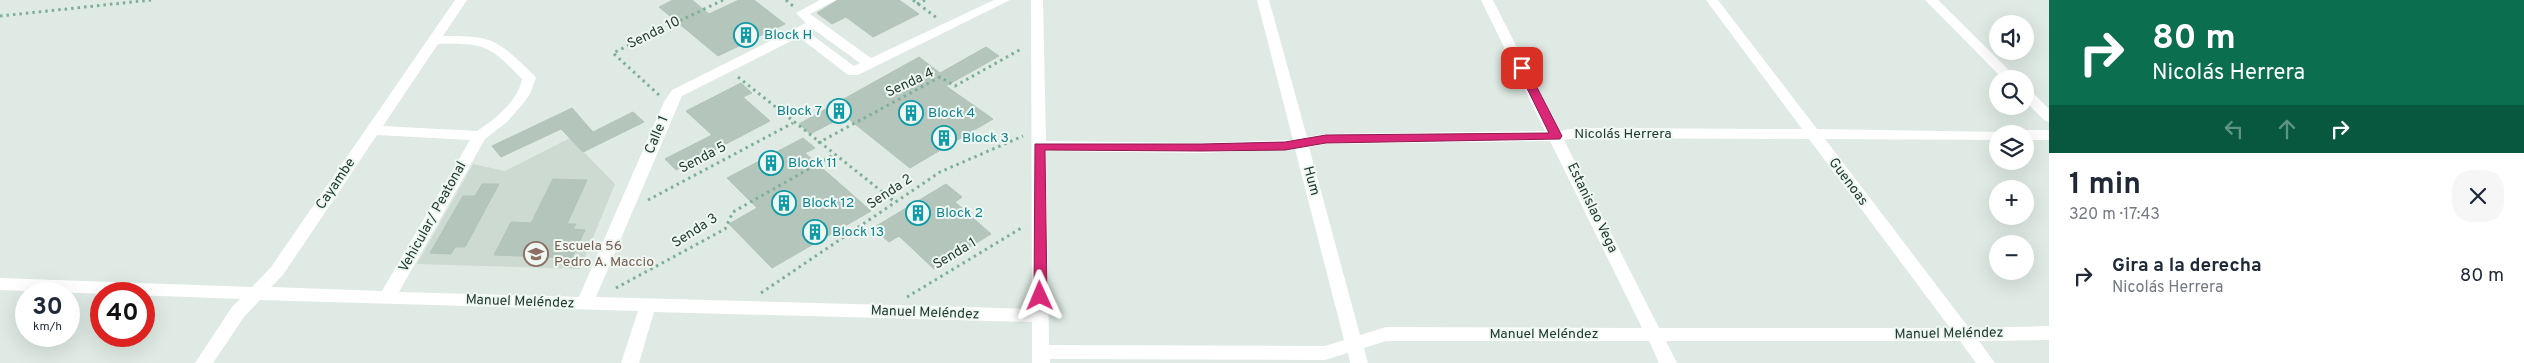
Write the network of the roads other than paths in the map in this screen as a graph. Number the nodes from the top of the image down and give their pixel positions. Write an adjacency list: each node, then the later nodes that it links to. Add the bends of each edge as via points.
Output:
1 (830, 0): 9 (street, via 802,13)
2 (1004, 0): 12 (street)
3 (1037, 0): 24 (street)
4 (1263, 0): 23 (street, Hum)
5 (1487, 0): 22 (street, Estanislao Vega)
6 (1712, 0): 17 (street, Guenoas)
7 (1931, 0): 13 (street)
8 (453, 3): 11 (street, Cayambe)
9 (814, 24): 10 (street); 12 (street)
10 (799, 31): 12 (street, via 853,72); 28 (street, Calle 1, via 677,93)
11 (434, 40): 16 (street, Cayambe); 21 (street, Vehicular/ Peatonal, via 492,44 529,78 522,96 494,127)
12 (870, 64)
13 (2002, 70)
14 (2034, 102): 15 (street)
15 (2049, 117)
16 (373, 130): 21 (street); 26 (street, Cayambe, via 277,271)
17 (1811, 135): 18 (street, Nicolás Herrera); 22 (street, Nicolás Herrera, via 1576,133); 33 (street, Guenoas)
18 (1989, 135)
19 (2034, 135): 20 (street)
20 (2049, 135)
21 (480, 136): 27 (street, Vehicular/ Peatonal)
22 (1556, 136): 23 (street, Nicolás Herrera, via 1326,139); 31 (street, Estanislao Vega)
23 (1301, 143): 24 (street, Nicolás Herrera, via 1202,148); 34 (street, Hum)
24 (1039, 146): 30 (street)
25 (0, 284): 26 (street, Manuel Meléndez)
26 (257, 292): 27 (street, Manuel Meléndez); 36 (street, Cayambe, via 238,312)
27 (387, 298): 28 (street, Manuel Meléndez)
28 (585, 303): 29 (street, Manuel Meléndez)
29 (648, 305): 30 (street, Manuel Meléndez); 37 (street)
30 (1041, 316): 35 (street)
31 (1653, 333): 33 (street, Manuel Meléndez); 34 (street, Manuel Meléndez, via 1386,334); 39 (street, Estanislao Vega)
32 (2049, 333): 33 (street, Manuel Meléndez)
33 (1964, 334): 40 (street, Guenoas)
34 (1354, 344): 35 (street, Manuel Meléndez, via 1325,353); 38 (street, Hum)
35 (1041, 357)
36 (204, 363)
37 (630, 363)
38 (1359, 363)
39 (1668, 363)
40 (1986, 363)

